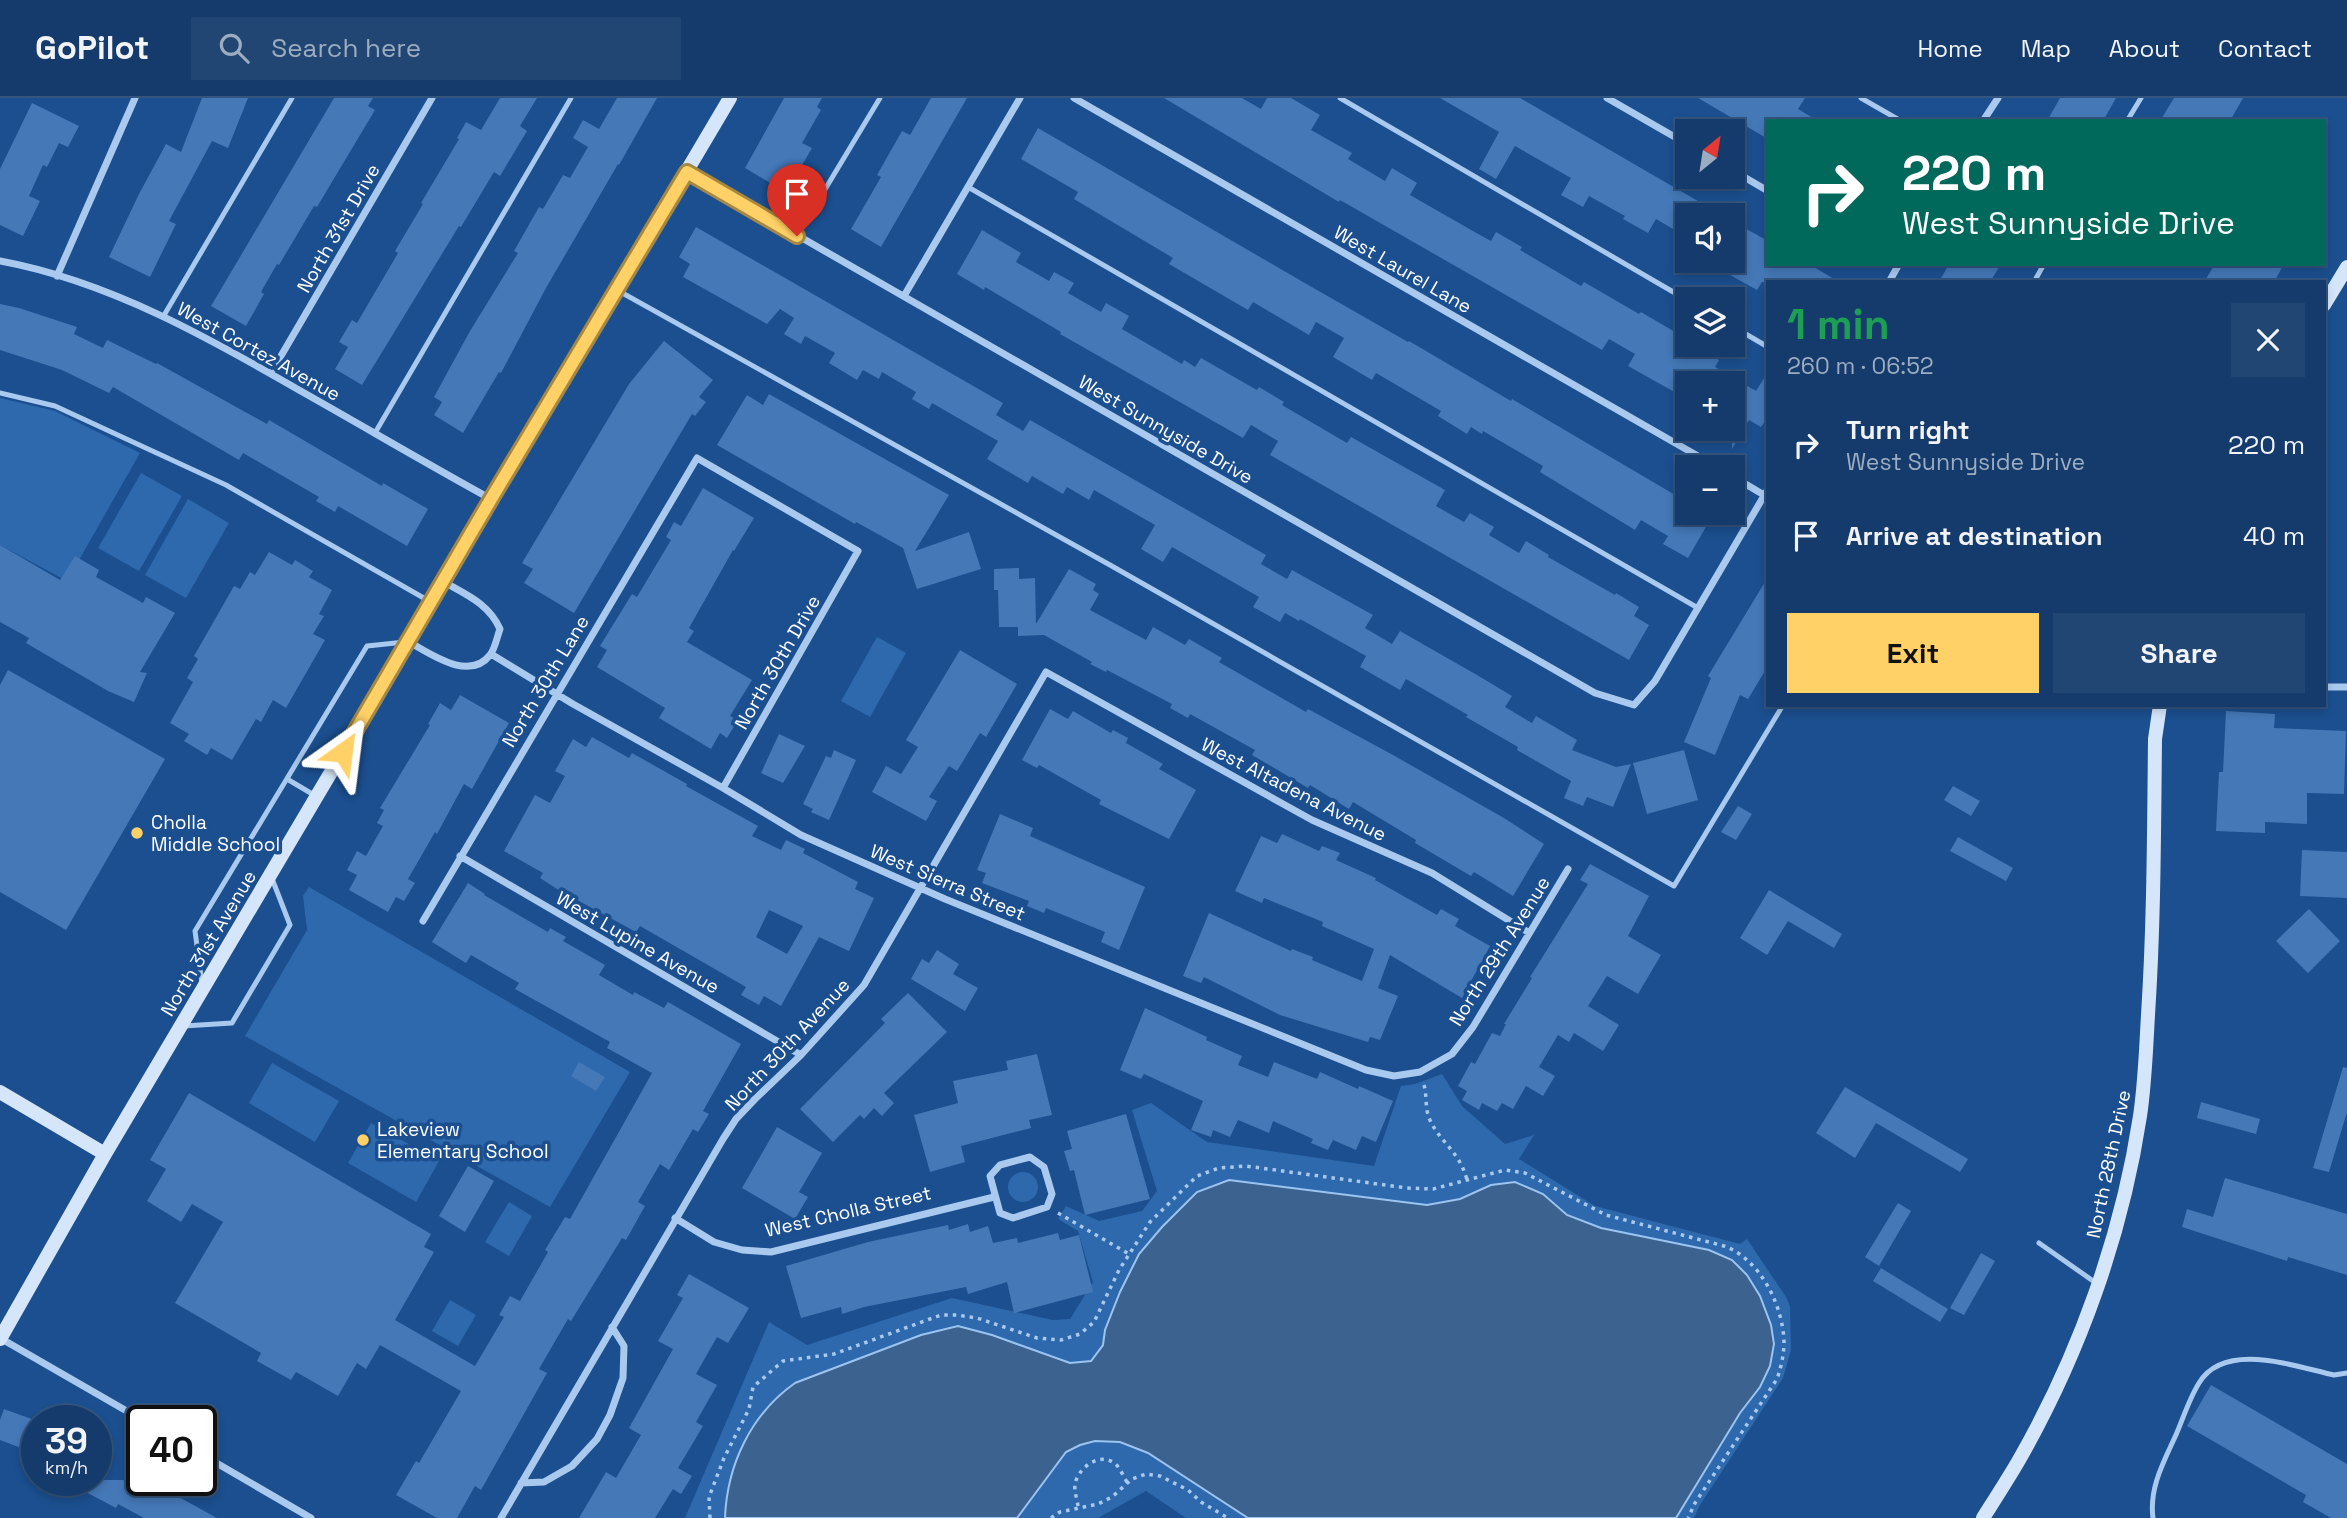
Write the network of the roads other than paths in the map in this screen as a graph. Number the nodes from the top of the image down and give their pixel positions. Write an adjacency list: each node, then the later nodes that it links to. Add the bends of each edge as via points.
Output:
1 (135, 98): 25 (street)
2 (292, 98): 30 (lane)
3 (432, 98): 33 (street, North 31st Drive)
4 (571, 98): 35 (lane)
5 (730, 98): 18 (street, North 31st Avenue)
6 (880, 98): 22 (lane)
7 (1020, 98): 20 (street)
8 (1074, 98): 36 (street, West Laurel Lane)
9 (1340, 98): 27 (lane)
10 (1607, 98): 17 (street)
11 (1861, 98): 14 (lane)
12 (1998, 98): 15 (street)
13 (2141, 98): 16 (lane)
14 (1898, 119)
15 (1984, 119)
16 (2128, 119)
17 (1675, 137)
18 (687, 172): 22 (street, West Sunnyside Drive); 26 (street, North 31st Avenue)
19 (1745, 178): 21 (street)
20 (968, 187): 28 (street); 43 (lane)
21 (1766, 190)
22 (797, 236): 28 (street, West Sunnyside Drive)
23 (0, 261): 25 (street, West Cortez Avenue)
24 (2346, 269): 29 (street)
25 (58, 276): 30 (street, West Cortez Avenue)
26 (616, 289): 40 (street, North 31st Avenue); 50 (lane, via 1674,886)
27 (1675, 293)
28 (904, 296): 43 (street, West Sunnyside Drive, via 1595,694 1634,705 1655,681)
29 (2326, 302)
30 (163, 317): 33 (street, West Cortez Avenue)
31 (1745, 333): 32 (lane)
32 (1766, 345)
33 (271, 373): 35 (street, West Cortez Avenue)
34 (0, 393): 42 (lane, via 54,406 226,485)
35 (375, 433): 40 (street, West Cortez Avenue)
36 (1696, 455)
37 (697, 458): 49 (street, North 30th Lane); 53 (street, North 30th Drive, via 858,551)
38 (1745, 482): 39 (street)
39 (1766, 492): 43 (street)
40 (491, 499): 41 (street, North 31st Avenue)
41 (444, 582): 42 (street, North 31st Avenue); 45 (street, via 479,601 494,616 500,629)
42 (432, 603): 44 (street, North 31st Avenue)
43 (1698, 608)
44 (409, 642): 45 (street, via 462,667 478,666); 52 (lane, via 367,646); 54 (street, North 31st Avenue)
45 (491, 654): 49 (street, West Sierra Street)
46 (1046, 672): 58 (street, North 30th Avenue); 60 (street, West Altadena Avenue, via 1312,820 1432,873)
47 (2326, 687): 48 (street)
48 (2347, 687)
49 (556, 694): 53 (street, West Sierra Street); 55 (street, North 30th Lane)
50 (1782, 707)
51 (2160, 707): 70 (street, North 28th Drive, via 2144,1087 2127,1185)
52 (287, 779): 54 (lane); 61 (lane, via 195,931)
53 (723, 788): 58 (street, West Sierra Street, via 801,835)
54 (317, 796): 57 (street, North 31st Avenue)
55 (460, 856): 59 (street, North 30th Lane); 63 (street, West Lupine Avenue)
56 (1568, 869): 60 (street, North 29th Avenue)
57 (271, 874): 61 (street, North 31st Avenue); 62 (lane, via 290,925 232,1023)
58 (919, 888): 63 (street, North 30th Avenue, via 864,985); 64 (street, West Sierra Street, via 1366,1070 1394,1076)
59 (423, 921)
60 (1528, 932): 64 (street, North 29th Avenue, via 1473,1027 1452,1054)
61 (203, 989): 62 (street, North 31st Avenue)
62 (181, 1026): 66 (street, North 31st Avenue)
63 (801, 1055): 68 (street, North 30th Avenue, via 736,1119)
64 (1420, 1072)
65 (0, 1092): 66 (street)
66 (105, 1154): 72 (street, North 31st Avenue)
67 (994, 1197): 67 (street, via 1000,1213 1013,1218 1047,1207 1052,1194 1044,1167 1030,1157 1000,1165 989,1176); 68 (street, West Cholla Street, via 771,1252 714,1242)
68 (675, 1218): 71 (street, North 30th Avenue)
69 (2039, 1243): 70 (lane)
70 (2099, 1285): 79 (street, North 28th Drive, via 2045,1409)
71 (612, 1327): 76 (street, North 30th Avenue); 76 (street, via 624,1346 623,1378 597,1439 572,1466 544,1482)
72 (0, 1339): 74 (street)
73 (2347, 1373): 80 (lane, via 2334,1375 2249,1358 2215,1367 2200,1381 2156,1479)
74 (126, 1411)
75 (217, 1463): 77 (street)
76 (521, 1483): 78 (street, North 30th Avenue)
77 (311, 1518)
78 (501, 1518)
79 (1983, 1518)
80 (2153, 1518)

